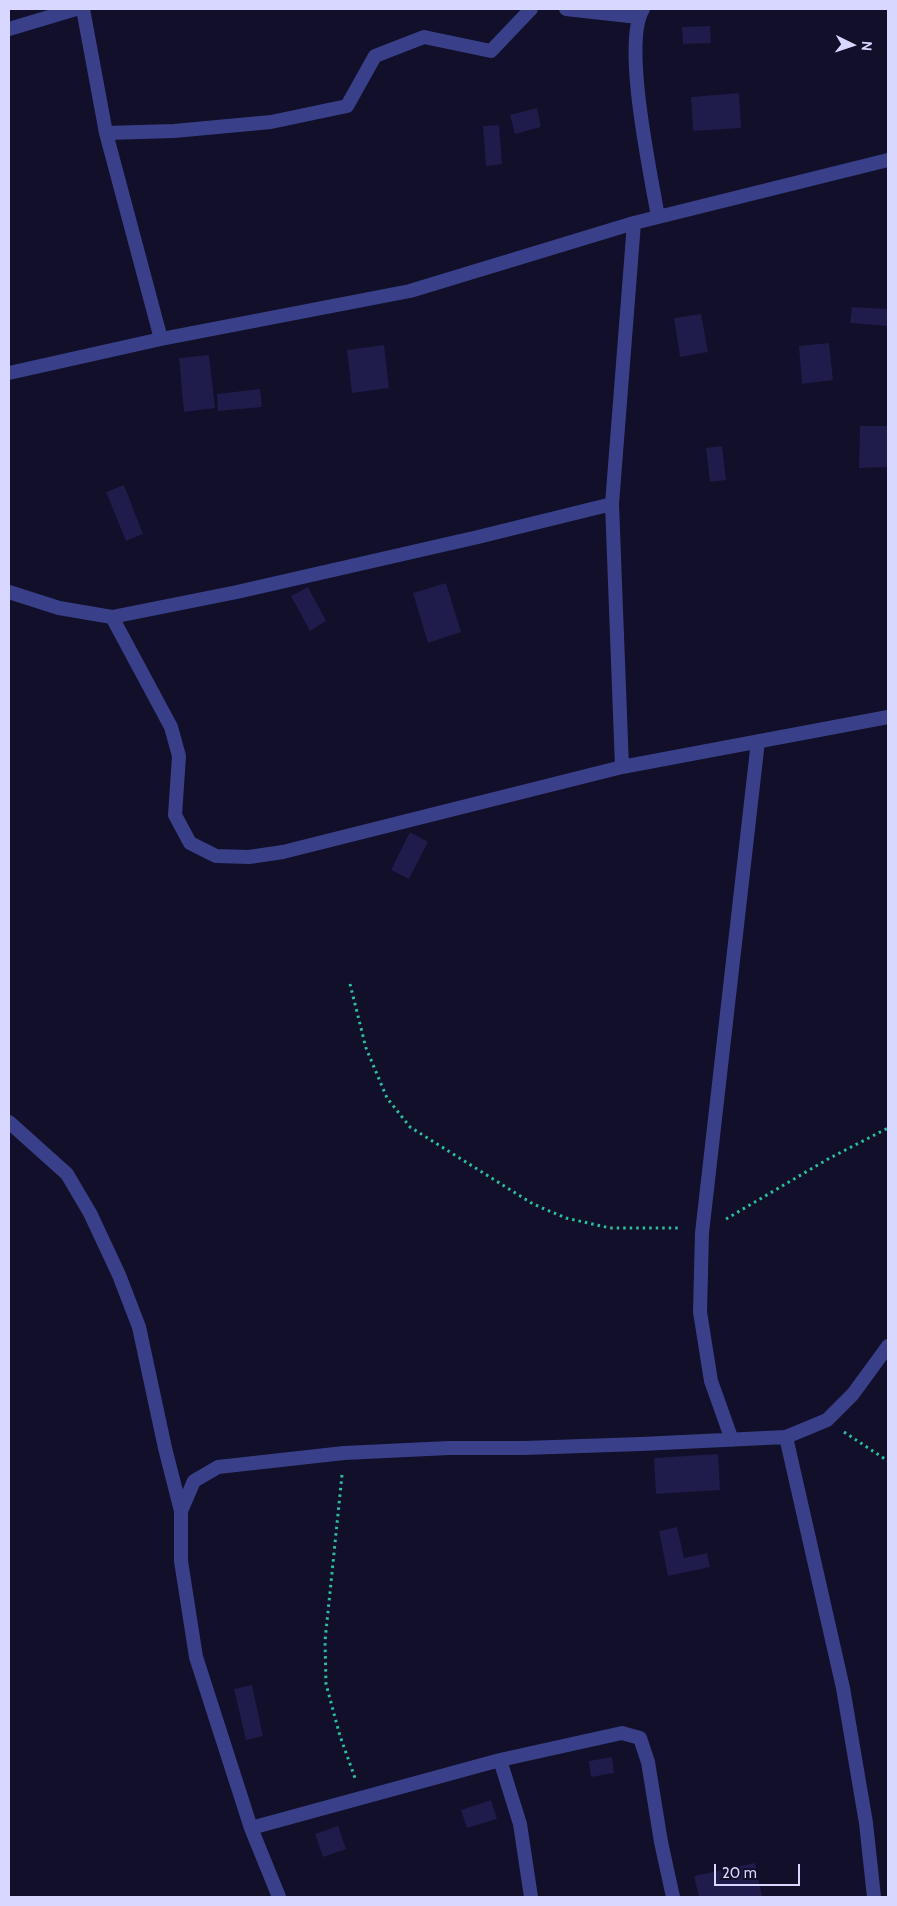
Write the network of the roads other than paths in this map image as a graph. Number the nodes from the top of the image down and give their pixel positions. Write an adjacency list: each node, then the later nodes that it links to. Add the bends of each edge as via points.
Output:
1 (76, 9): 6 (street)
2 (83, 9): 7 (street)
3 (531, 9): 7 (street, via 491,51 424,37 375,56 347,106 272,122 174,131)
4 (566, 9): 5 (street)
5 (640, 13): 9 (street, via 635,56)
6 (9, 29)
7 (106, 132): 11 (street)
8 (888, 160): 9 (street)
9 (658, 217): 10 (street)
10 (634, 223): 11 (street, via 410,291); 13 (street)
11 (162, 339): 12 (street)
12 (9, 372)
13 (612, 504): 15 (street, via 237,592); 18 (street)
14 (9, 592): 15 (street, via 59,608)
15 (112, 617): 18 (street, via 171,727 178,756 175,815 190,843 216,856 249,857 283,852)
16 (888, 717): 17 (street)
17 (758, 741): 18 (street); 22 (street, via 702,1231 700,1312 711,1381)
18 (622, 767)
19 (9, 1122): 23 (street, via 67,1174 90,1213 119,1275 139,1327)
20 (888, 1346): 21 (street, via 853,1394 827,1420)
21 (786, 1437): 22 (street); 29 (street, via 843,1688 866,1823)
22 (732, 1440): 23 (street, via 344,1453 218,1467 194,1481)
23 (181, 1511): 25 (street, via 181,1561 196,1657)
24 (500, 1760): 25 (street); 27 (street, via 520,1824); 28 (street, via 622,1733 640,1738 648,1762)
25 (251, 1828): 26 (street)
26 (278, 1897)
27 (531, 1897)
28 (674, 1897)
29 (874, 1897)

